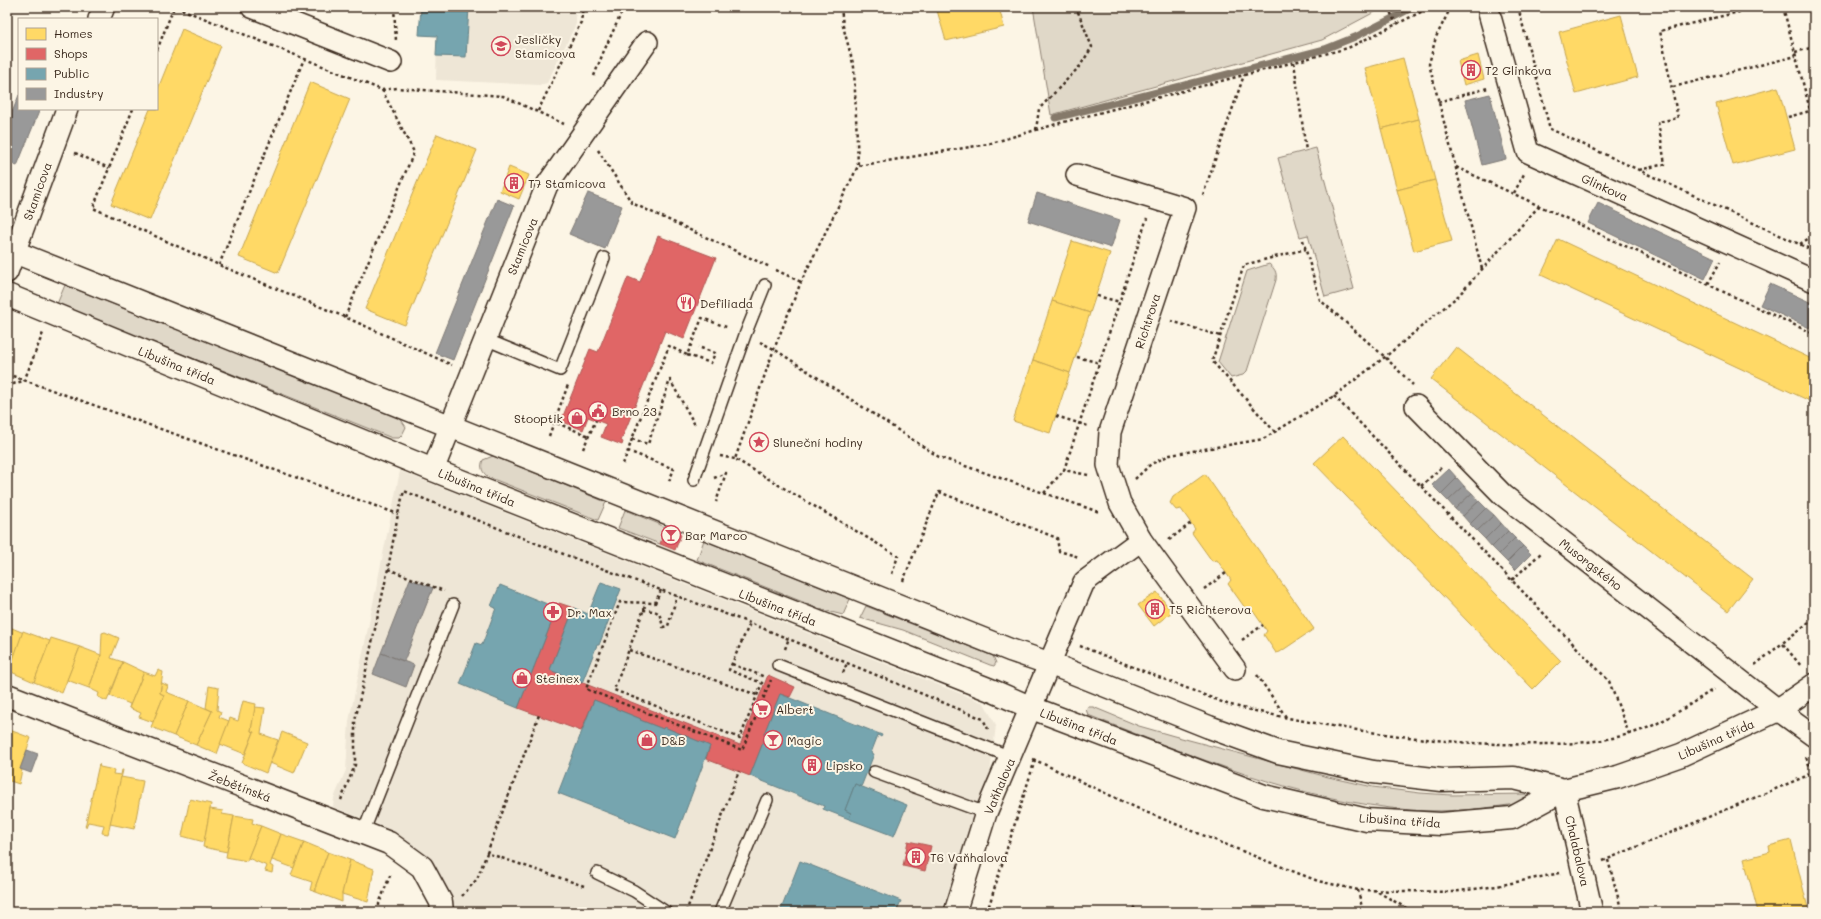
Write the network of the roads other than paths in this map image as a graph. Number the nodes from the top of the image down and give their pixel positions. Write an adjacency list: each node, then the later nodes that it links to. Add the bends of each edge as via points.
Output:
1 (104, 7): 4 (street)
2 (252, 7): 6 (street)
3 (1489, 13): 11 (street, Glinkova, via 1528,152)
4 (99, 18)
5 (647, 42): 14 (street, Stamicova, via 547,185)
6 (391, 62)
7 (67, 110): 9 (street, Stamicova)
8 (1077, 175): 19 (street, Richtrova, via 1185,208 1110,432 1108,465 1120,503)
9 (9, 258): 16 (street, Libušina třída)
10 (604, 258): 14 (lane, via 560,370)
11 (1814, 281)
12 (765, 285): 18 (lane)
13 (7, 295): 17 (street, Libušina třída)
14 (485, 339): 16 (street, Stamicova)
15 (1416, 396): 27 (street, Musorgského, via 1502,495 1743,670)
16 (450, 426): 17 (street, Stamicova); 21 (street, Libušina třída, via 1010,650)
17 (433, 470): 26 (street, Libušina třída)
18 (694, 480)
19 (1141, 540): 21 (street, via 1084,582); 23 (street, Richtrova)
20 (453, 605): 34 (lane)
21 (1051, 664): 26 (street, Vaňhalova); 31 (street, Libušina třída, via 1278,752 1374,772 1442,780 1514,778)
22 (778, 666): 29 (lane)
23 (1244, 669)
24 (1810, 678): 27 (street, Libušina třída)
25 (7, 695): 34 (street, Žebětínská)
26 (1032, 708): 29 (street, Vaňhalova); 31 (street, Libušina třída, via 1264,796 1367,820 1441,824 1512,818)
27 (1778, 710): 28 (street, Musorgského); 31 (street, Libušina třída, via 1681,755 1618,777)
28 (1814, 736)
29 (1011, 757): 33 (street, Vaňhalova)
30 (874, 772): 33 (lane)
31 (1564, 790): 40 (street, Chalabalova)
32 (767, 800): 38 (lane)
33 (986, 813): 39 (street, Vaňhalova)
34 (363, 833): 36 (street, Žebětínská, via 389,843 422,866)
35 (597, 873): 37 (lane, via 634,891)
36 (442, 907)
37 (666, 912)
38 (720, 912)
39 (955, 912)
40 (1592, 912)

